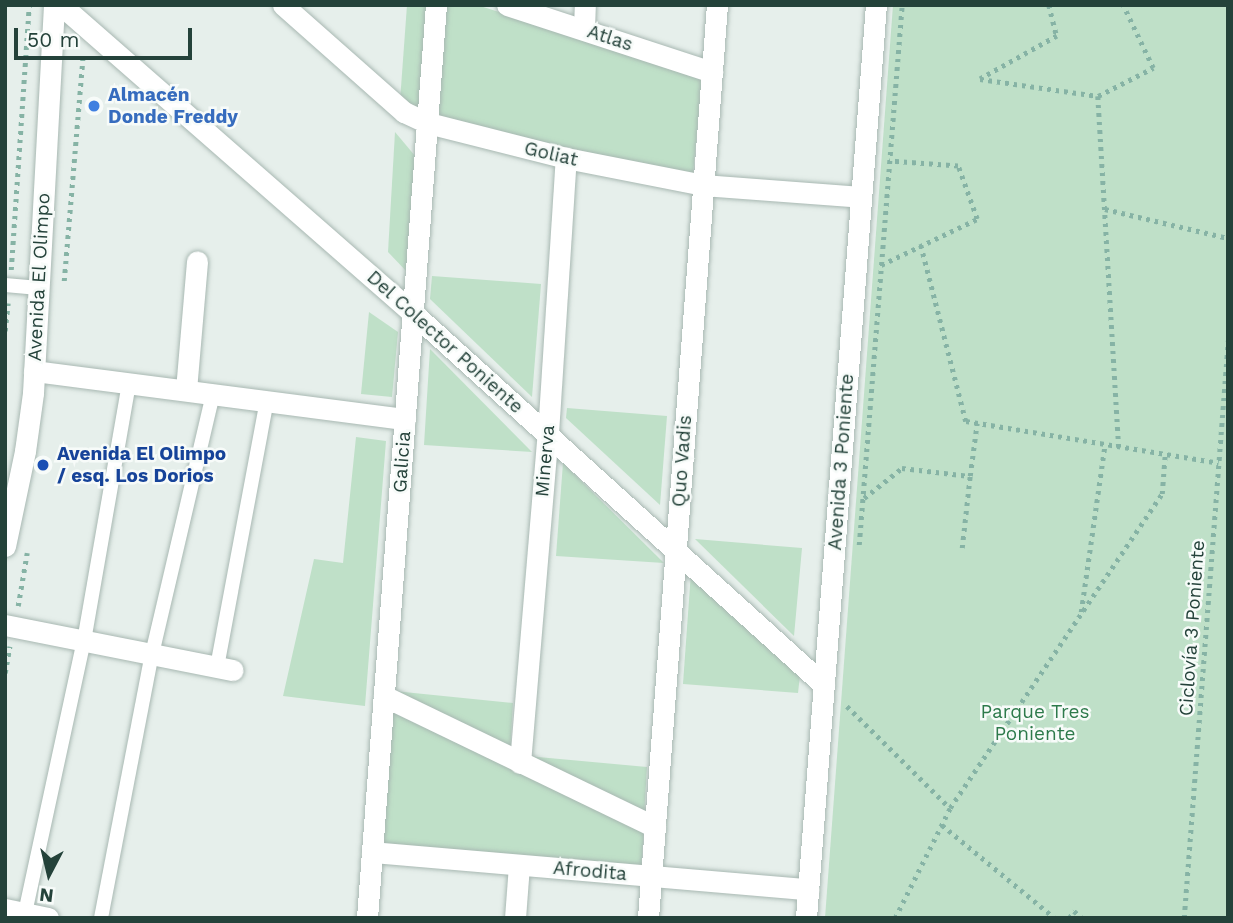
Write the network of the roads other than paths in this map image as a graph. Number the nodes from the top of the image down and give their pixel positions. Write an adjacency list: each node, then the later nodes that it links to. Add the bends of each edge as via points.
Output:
1 (54, 5): 17 (street, Avenida El Olimpo)
2 (61, 5): 18 (street, Del Colector Poniente)
3 (283, 5): 11 (street, Goliat, via 404,111)
4 (436, 5): 11 (street, Galicia)
5 (507, 5): 9 (street, Atlas)
6 (585, 5): 9 (street)
7 (717, 5): 10 (street, Quo Vadis)
8 (876, 5): 14 (street, Avenida 3 Poniente)
9 (584, 29): 10 (street, Atlas)
10 (712, 72): 13 (street, Quo Vadis)
11 (428, 123): 12 (street, Goliat); 18 (street, Galicia)
12 (566, 158): 13 (street, Goliat); 25 (street, Minerva)
13 (703, 185): 14 (street, Goliat); 27 (street, Quo Vadis)
14 (861, 197): 32 (street, Avenida 3 Poniente)
15 (197, 261): 21 (street)
16 (8, 285): 17 (lane)
17 (39, 288): 19 (street, Avenida El Olimpo)
18 (413, 313): 24 (street, Galicia); 25 (street, Del Colector Poniente)
19 (34, 371): 20 (street); 26 (street, Avenida El Olimpo, via 25,451)
20 (130, 383): 21 (street); 29 (lane)
21 (186, 390): 22 (street)
22 (213, 394): 23 (street); 30 (lane)
23 (267, 401): 24 (street); 31 (lane)
24 (405, 419): 33 (street, Galicia)
25 (548, 433): 27 (street, Del Colector Poniente); 34 (street, Minerva)
26 (5, 546)
27 (676, 550): 32 (street, Del Colector Poniente); 35 (street, Quo Vadis)
28 (5, 625): 29 (street)
29 (84, 640): 30 (street); 40 (lane)
30 (152, 654): 31 (street); 42 (lane)
31 (225, 669)
32 (824, 685): 39 (street, Avenida 3 Poniente)
33 (384, 696): 34 (street); 36 (street, Galicia)
34 (520, 764): 35 (street)
35 (655, 827): 38 (street, Quo Vadis)
36 (372, 852): 37 (street, Afrodita); 43 (street, Galicia)
37 (519, 865): 38 (street, Afrodita); 44 (street)
38 (651, 876): 39 (street, Afrodita); 45 (street, Quo Vadis)
39 (808, 889): 46 (street, Avenida 3 Poniente)
40 (15, 911): 41 (street)
41 (48, 918)
42 (101, 918)
43 (368, 918)
44 (514, 918)
45 (648, 918)
46 (806, 918)

